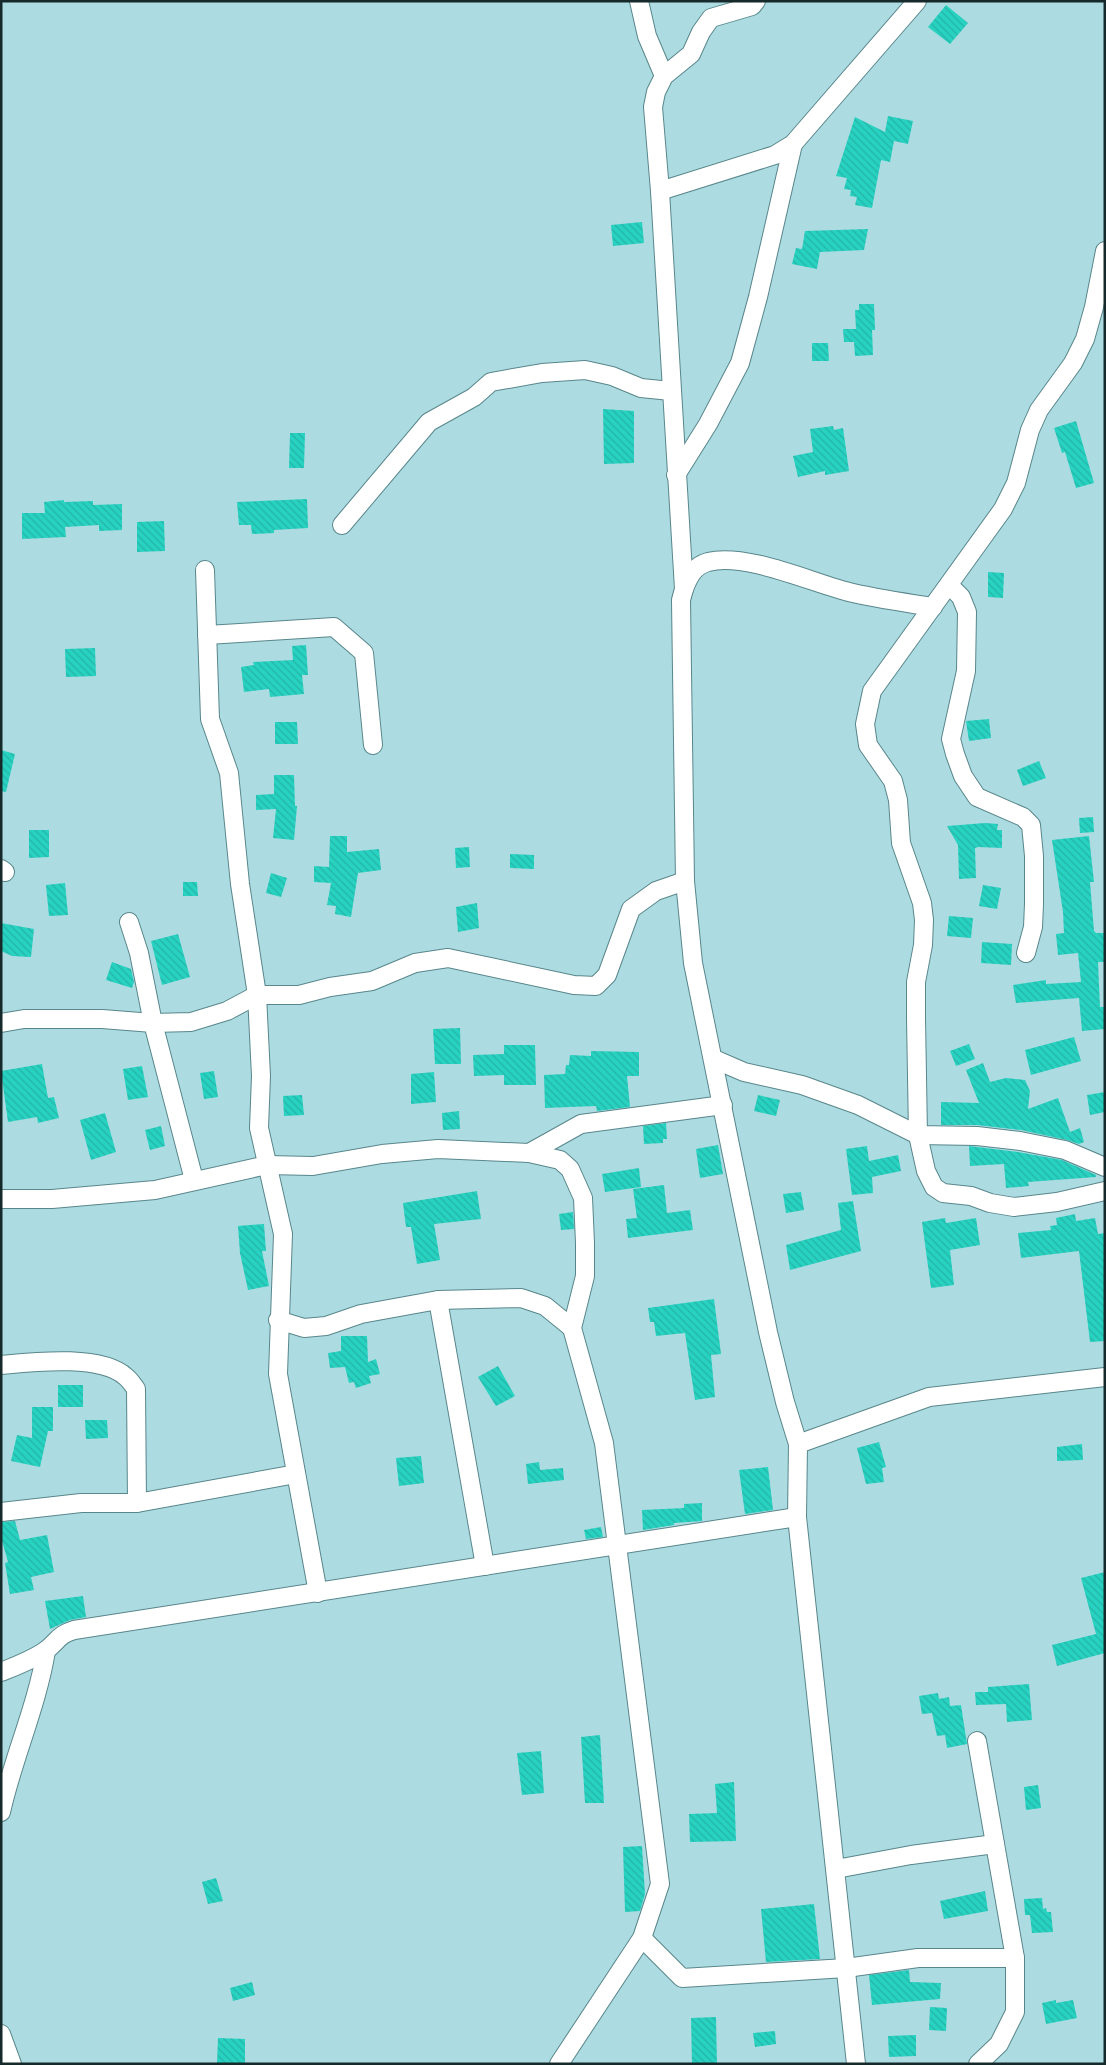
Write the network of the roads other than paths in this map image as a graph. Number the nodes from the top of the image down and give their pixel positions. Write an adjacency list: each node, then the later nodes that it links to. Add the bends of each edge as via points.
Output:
1 (639, 1): 4 (street, via 647,36)
2 (756, 1): 4 (street, via 752,6 711,18 700,32 691,54)
3 (917, 1): 5 (street)
4 (664, 76): 6 (street, via 653,107)
5 (793, 144): 6 (street, via 775,155); 9 (street, via 740,363)
6 (660, 191): 8 (street)
7 (1105, 251): 12 (street, via 1085,339 1074,363 1039,410 1030,430 1016,483 1003,509)
8 (671, 391): 9 (street); 10 (street, via 641,388 612,376 585,370 542,372 491,382 474,397 429,422)
9 (676, 475): 13 (street)
10 (342, 525)
11 (206, 570): 15 (street)
12 (949, 585): 14 (street); 19 (street, via 961,598 967,612 966,671 951,739 963,776 977,797 1023,817 1030,825 1034,904 1033,927)
13 (684, 589): 14 (street, via 696,567 730,560 853,593); 17 (street, via 681,600)
14 (933, 607): 25 (street, via 872,691 865,724 868,745 893,781 898,800 901,843 922,903 923,945 916,982)
15 (207, 635): 16 (street, via 334,627 364,653); 20 (street, via 210,719 229,774 240,884)
16 (373, 745)
17 (685, 880): 20 (street, via 656,891 631,909 607,975 596,986 574,985 448,958 415,963 372,982 299,995); 23 (street, via 693,963)
18 (129, 922): 22 (street, via 139,953)
19 (1026, 953)
20 (257, 996): 22 (street, via 191,1022); 27 (street, via 261,1076 259,1128)
21 (1, 1023): 22 (street, via 24,1019 102,1019)
22 (153, 1023): 29 (street)
23 (714, 1059): 24 (street); 25 (street, via 744,1072 802,1085 849,1102)
24 (723, 1105): 26 (street, via 581,1124); 37 (street, via 768,1332)
25 (918, 1135): 28 (street, via 1020,1141 1066,1150); 30 (street, via 926,1171 934,1187 943,1193 972,1196 1014,1207 1064,1201)
26 (529, 1153): 27 (street, via 438,1149 382,1154 313,1166); 34 (street, via 560,1160 570,1169 582,1198 585,1276)
27 (267, 1165): 29 (street); 33 (street, via 283,1234)
28 (1105, 1167)
29 (194, 1180): 31 (street, via 155,1190 52,1199)
30 (1105, 1191)
31 (1, 1199)
32 (438, 1300): 33 (street, via 361,1314 326,1326 304,1328); 34 (street, via 521,1298 545,1306); 43 (street)
33 (278, 1320): 38 (street, via 278,1374)
34 (572, 1328): 42 (street, via 604,1443)
35 (1, 1365): 39 (street, via 61,1362 102,1365 125,1376 136,1389)
36 (1105, 1377): 37 (street, via 929,1397)
37 (798, 1444): 41 (street)
38 (296, 1474): 39 (street); 44 (street)
39 (137, 1503): 40 (street, via 81,1503)
40 (1, 1512)
41 (797, 1516): 42 (street); 52 (street)
42 (617, 1545): 43 (street); 53 (street, via 660,1884)
43 (485, 1566): 44 (street)
44 (318, 1593): 45 (street, via 74,1630 60,1635)
45 (46, 1651): 46 (street); 49 (street, via 32,1709)
46 (1, 1672)
47 (978, 1741): 51 (street)
48 (1, 1762): 49 (street)
49 (6, 1789): 50 (street)
50 (1, 1812)
51 (995, 1844): 52 (street); 54 (street)
52 (836, 1869): 55 (street)
53 (642, 1938): 55 (street, via 682,1978); 58 (street)
54 (1015, 1958): 55 (street, via 918,1958); 60 (street, via 1014,2012 999,2044)
55 (846, 1968): 59 (street)
56 (1, 2034): 57 (street)
57 (12, 2064)
58 (559, 2064)
59 (856, 2064)
60 (978, 2064)

